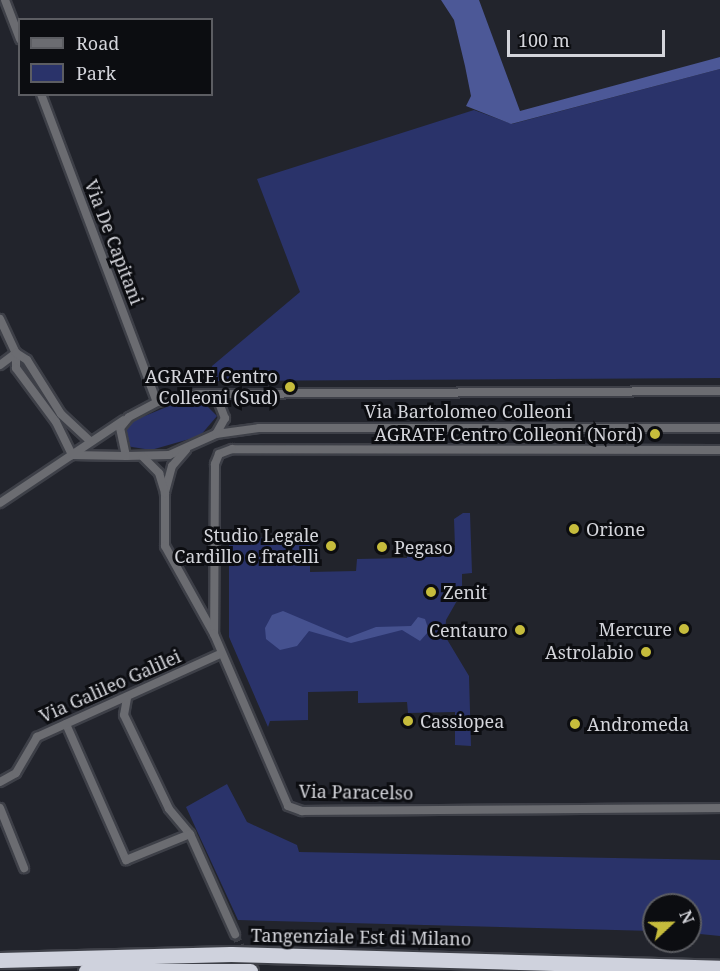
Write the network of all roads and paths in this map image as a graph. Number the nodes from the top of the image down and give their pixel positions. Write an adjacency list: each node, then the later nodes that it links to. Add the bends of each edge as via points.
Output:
1 (5, 0): 2 (street)
2 (18, 34)
3 (42, 96): 9 (street, Via De Capitani)
4 (0, 319): 5 (street)
5 (16, 353): 6 (street); 13 (street, via 27,360 61,414); 17 (street, via 16,368 57,422)
6 (0, 365)
7 (720, 391): 8 (street, Via Bartolomeo Colleoni)
8 (216, 395): 9 (street, Via Bartolomeo Colleoni); 12 (street, via 225,418)
9 (157, 402): 10 (street, Via Bartolomeo Colleoni)
10 (129, 417): 13 (street); 18 (street, via 120,428)
11 (720, 428): 12 (street, Via Bartolomeo Colleoni, via 259,428)
12 (216, 434): 14 (street, Via Bartolomeo Colleoni)
13 (90, 440): 17 (street)
14 (186, 449): 19 (street, Via Bartolomeo Colleoni); 20 (street, via 172,466)
15 (720, 450): 16 (street, Via Bartolomeo Colleoni, via 232,449)
16 (219, 454): 22 (street, Via Paracelso, via 215,464)
17 (72, 455): 18 (street, Via Bartolomeo Colleoni); 21 (street)
18 (126, 456): 19 (street, Via Bartolomeo Colleoni)
19 (143, 457): 20 (street, via 159,473)
20 (165, 493): 22 (street, via 165,546 171,565)
21 (0, 503)
22 (214, 634): 23 (street, Via Paracelso)
23 (220, 654): 24 (street, Via Galileo Galilei); 28 (street, Via Paracelso, via 280,795 288,806 302,811)
24 (127, 698): 25 (street, Via Galileo Galilei); 30 (street, via 124,715 158,789)
25 (66, 724): 26 (street, Via Galileo Galilei, via 37,737 27,746 16,772); 30 (street, via 126,860)
26 (0, 783)
27 (0, 808): 29 (street)
28 (720, 808)
29 (4, 827): 31 (street)
30 (190, 834): 32 (street)
31 (24, 868)
32 (235, 934)
33 (4, 960): 34 (highway, Tangenziale Est di Milano, via 231,954)
34 (720, 968)
35 (86, 971): 36 (highway, Tangenziale Est di Milano)
36 (250, 971)

